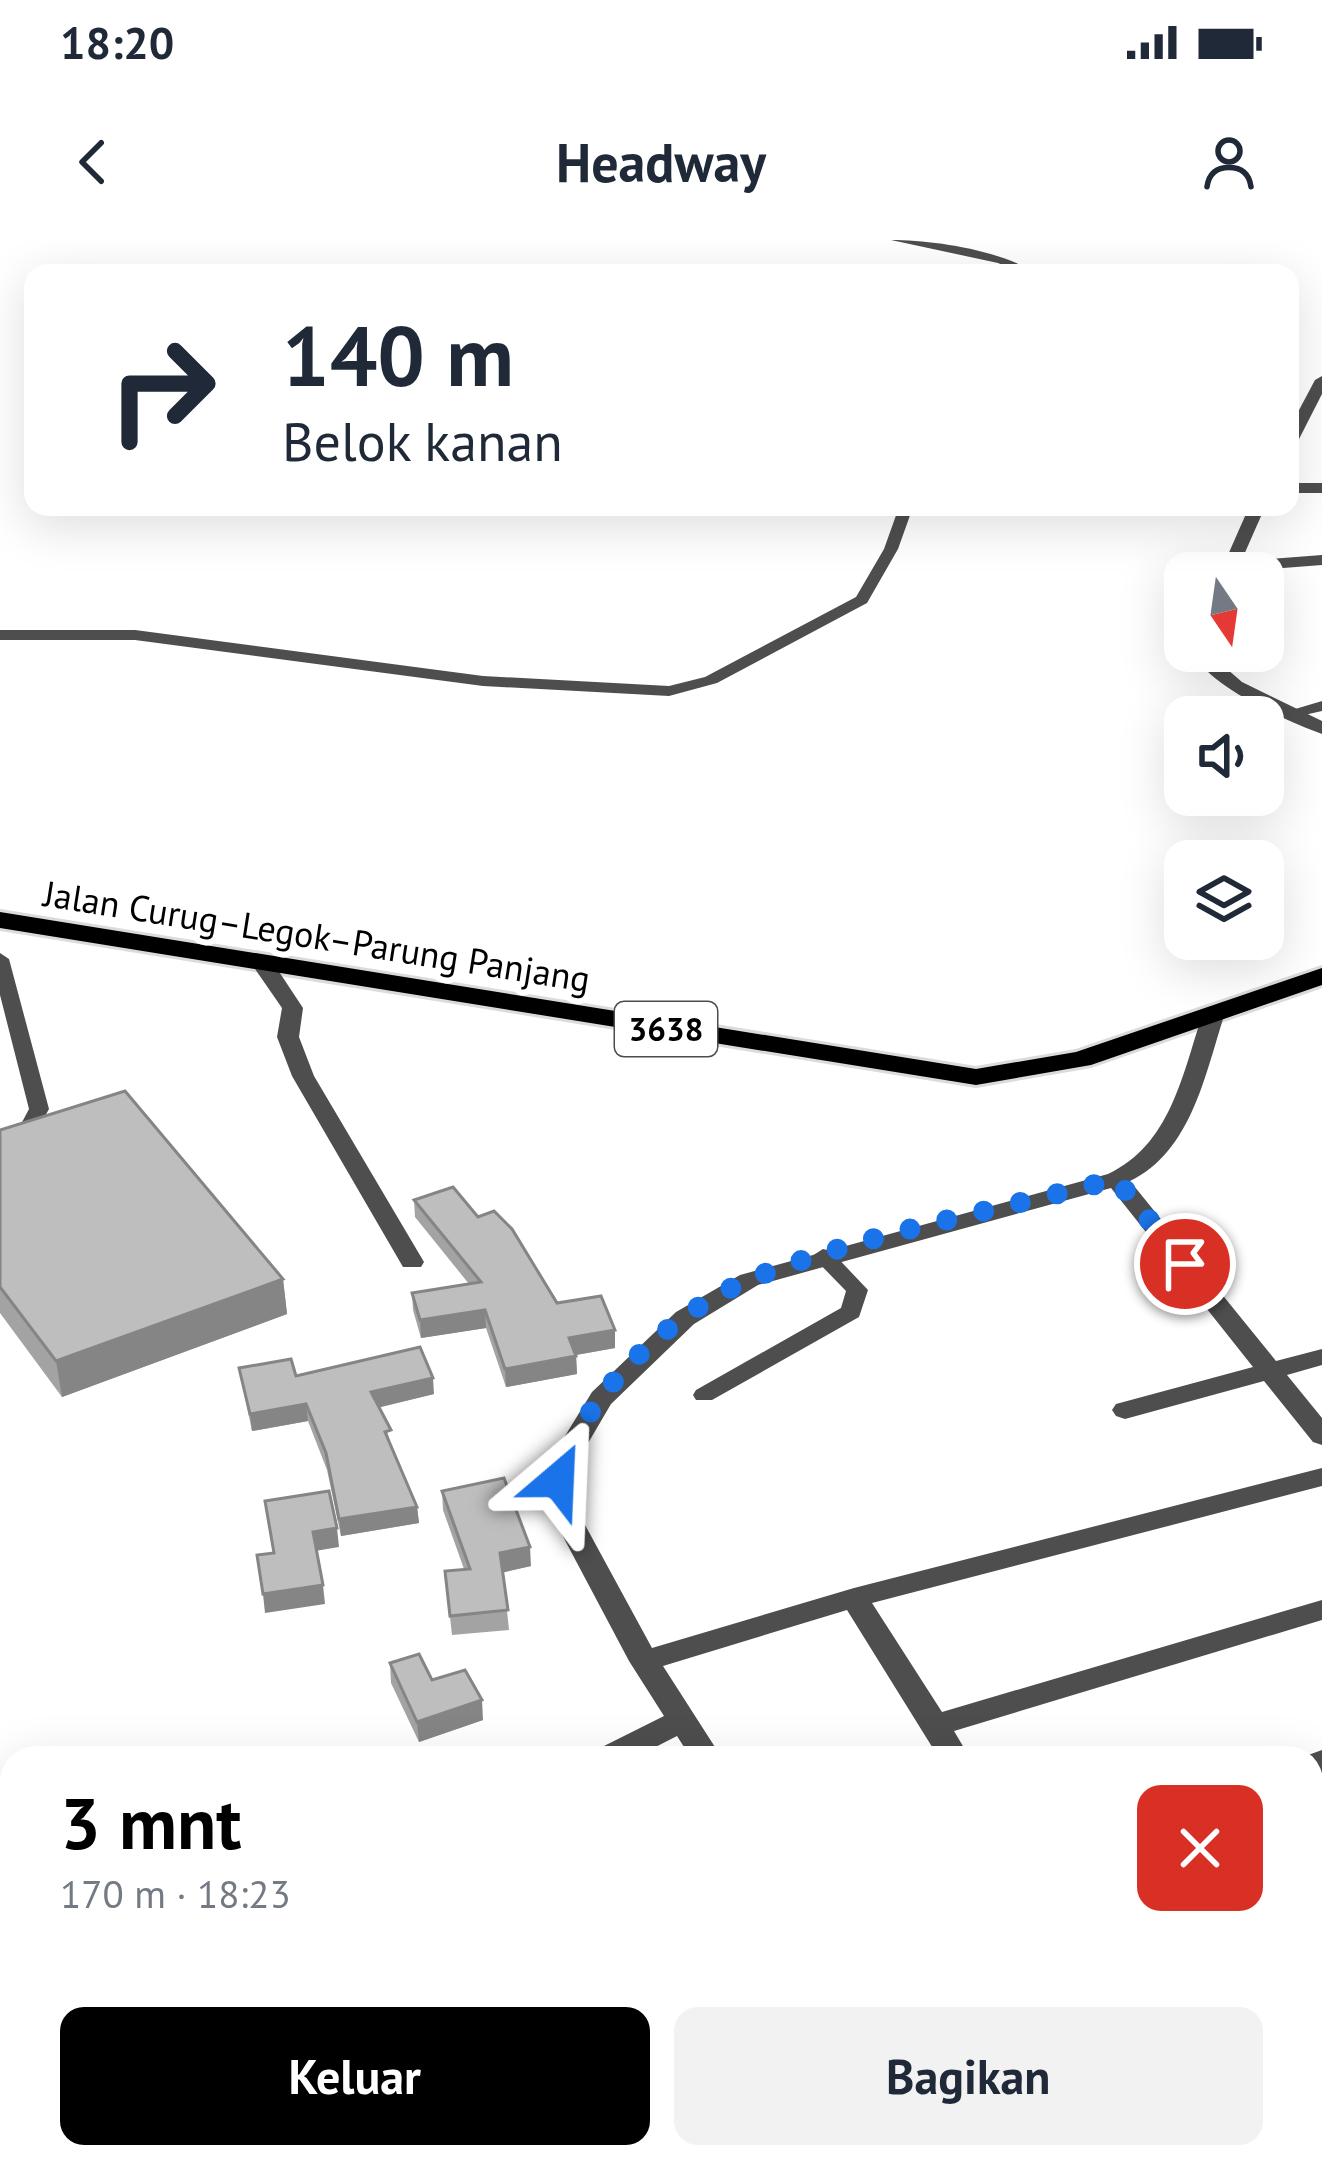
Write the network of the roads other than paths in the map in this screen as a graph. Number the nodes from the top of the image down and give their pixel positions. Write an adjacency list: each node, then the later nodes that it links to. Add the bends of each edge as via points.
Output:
1 (897, 240): 2 (lane)
2 (1010, 264)
3 (1322, 380): 4 (street)
4 (1299, 424)
5 (903, 516): 10 (lane, via 862,600 711,680 669,691 483,681 135,634)
6 (1253, 516): 7 (street)
7 (1237, 552)
8 (1322, 560): 9 (street)
9 (1284, 564)
10 (0, 635)
11 (1216, 672): 13 (street)
12 (1322, 706): 13 (street)
13 (1291, 713): 14 (street)
14 (1322, 728)
15 (0, 920): 17 (main road, Jalan Curug–Legok–Parung Panjang / 3638)
16 (0, 959): 20 (lane, via 38,1109 28,1130)
17 (264, 966): 19 (main road, Jalan Curug–Legok–Parung Panjang / 3638, via 976,1077 1081,1059); 23 (street, via 295,1009 291,1053)
18 (1322, 976): 19 (main road, Jalan Curug–Legok–Parung Panjang / 3638)
19 (1213, 1016): 21 (street, via 1154,1158)
20 (0, 1147)
21 (1116, 1179): 22 (street); 25 (street)
22 (823, 1256): 26 (lane, via 856,1290 851,1312); 32 (street, via 748,1280 685,1318 601,1398 563,1462 564,1512)
23 (412, 1262)
24 (1322, 1357): 25 (street)
25 (1268, 1370): 27 (street); 28 (street)
26 (704, 1395)
27 (1125, 1410)
28 (1322, 1436)
29 (1322, 1478): 30 (street)
30 (854, 1598): 32 (street); 34 (street)
31 (1322, 1610): 34 (street)
32 (644, 1661): 33 (street)
33 (680, 1721): 35 (street); 36 (street)
34 (934, 1726): 37 (street)
35 (631, 1746)
36 (698, 1746)
37 (947, 1746)

